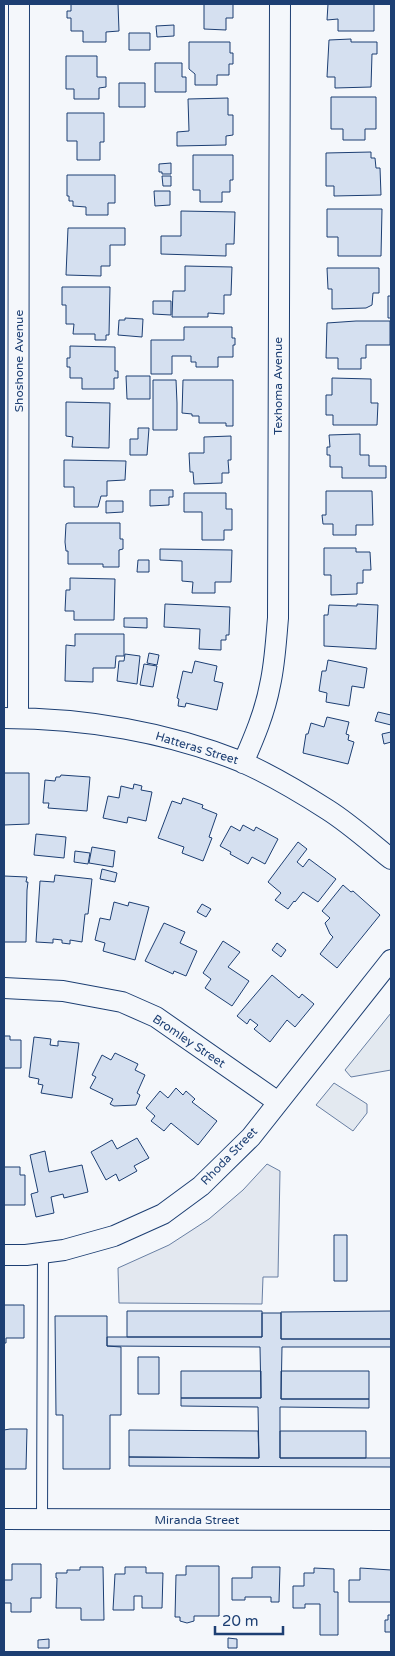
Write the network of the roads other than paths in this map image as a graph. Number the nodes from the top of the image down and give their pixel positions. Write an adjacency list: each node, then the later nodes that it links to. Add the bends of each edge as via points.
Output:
1 (19, 4): 3 (street, Shoshone Avenue)
2 (280, 4): 4 (street, Texhoma Avenue, via 278,618 270,687)
3 (11, 718): 4 (street, Hatteras Street, via 78,722 146,733 193,744)
4 (243, 763): 5 (street, Hatteras Street, via 329,811)
5 (391, 859)
6 (391, 960): 8 (street, Rhoda Street)
7 (4, 988): 8 (street, Bromley Street, via 63,991 122,1002 156,1017)
8 (278, 1102): 9 (street, Rhoda Street, via 251,1137 201,1186 163,1214 114,1236)
9 (43, 1253): 10 (street, Rhoda Street); 12 (lane)
10 (4, 1255)
11 (4, 1519): 12 (street, Miranda Street)
12 (42, 1519): 13 (street, Miranda Street)
13 (391, 1520)

